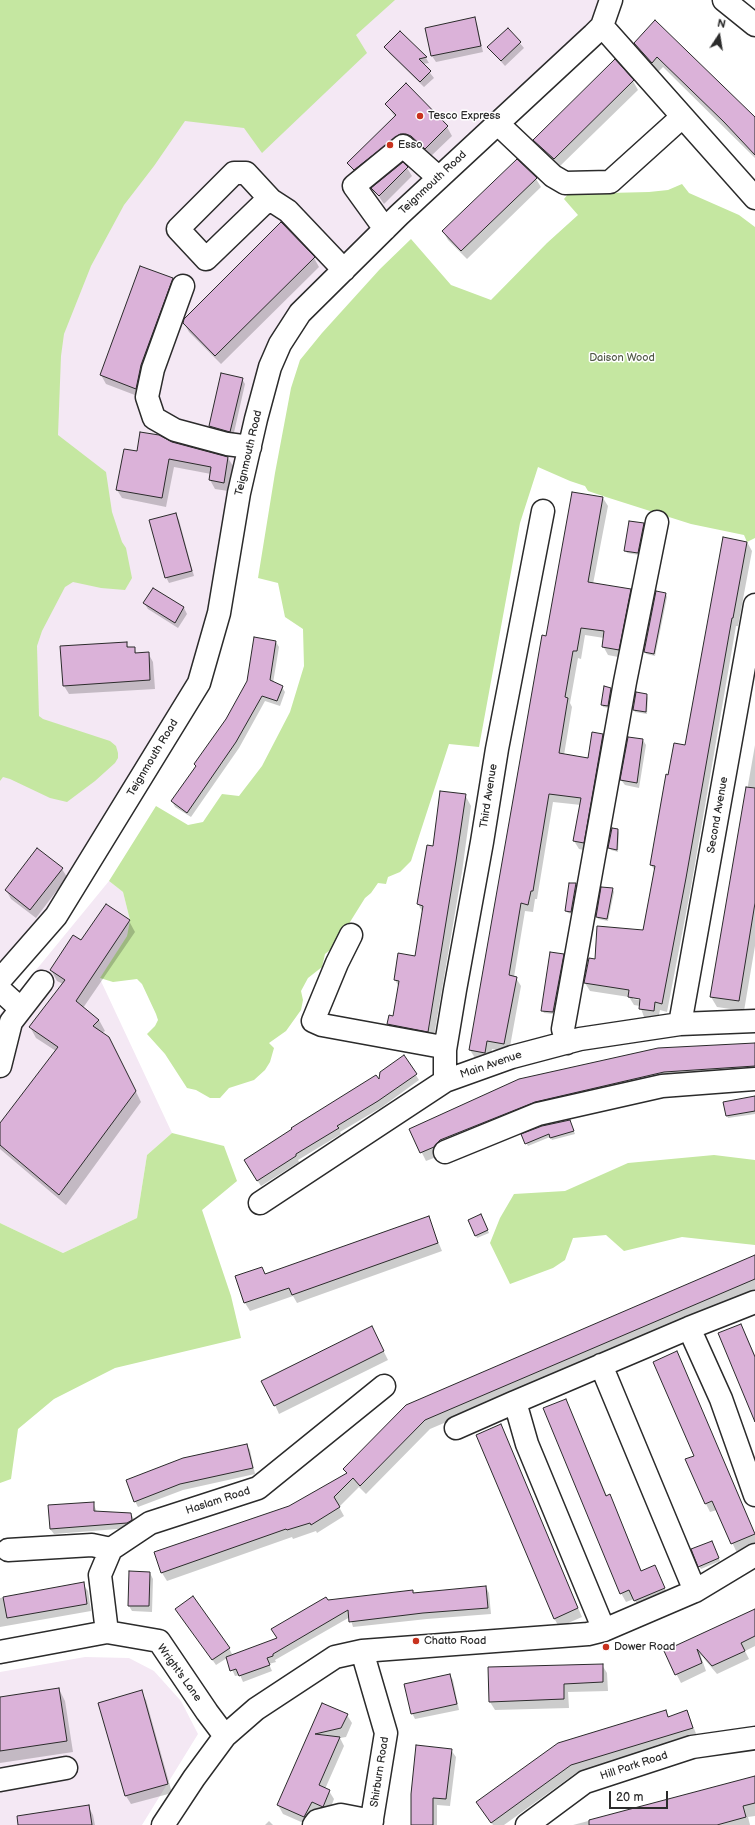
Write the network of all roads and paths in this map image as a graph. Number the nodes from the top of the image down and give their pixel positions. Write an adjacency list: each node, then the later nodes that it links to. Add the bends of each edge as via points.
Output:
1 (611, 0): 4 (street, Teignmouth Road)
2 (724, 0): 3 (street)
3 (755, 25)
4 (602, 26): 5 (street); 6 (street, Teignmouth Road)
5 (682, 117): 6 (street, via 610,182 565,182 553,176); 8 (street)
6 (497, 123): 7 (street, Teignmouth Road)
7 (439, 178): 10 (street, Teignmouth Road); 10 (street, via 402,146 354,186)
8 (755, 198)
9 (271, 200): 11 (street, via 288,211)
10 (385, 229): 11 (street, Teignmouth Road)
11 (344, 270): 13 (street, Teignmouth Road, via 300,313 280,344 270,367)
12 (183, 286): 13 (street, via 153,369 146,398 154,418 175,430 227,444)
13 (250, 447): 18 (street, Teignmouth Road, via 239,492 219,612 199,683 56,916)
14 (543, 511): 24 (street, Third Avenue, via 497,749)
15 (656, 522): 23 (street, via 563,1029)
16 (755, 605): 22 (street, Second Avenue)
17 (351, 936): 24 (street, via 312,1021 437,1046)
18 (2, 977): 20 (street)
19 (42, 982): 20 (street)
20 (21, 1009): 25 (street, via 11,1022)
21 (755, 1021): 22 (street, Main Avenue)
22 (680, 1024): 23 (street, Main Avenue)
23 (567, 1043): 27 (street, Main Avenue, via 512,1057)
24 (445, 1050): 27 (street, Third Avenue)
25 (0, 1066)
26 (755, 1079): 28 (street, via 662,1086 538,1114)
27 (445, 1081): 29 (street, Main Avenue)
28 (445, 1152)
29 (260, 1203)
30 (755, 1302): 31 (street)
31 (689, 1328): 32 (street); 36 (street, via 721,1399)
32 (601, 1365): 34 (street); 40 (street)
33 (384, 1386): 37 (street, Haslam Road, via 258,1488 150,1524)
34 (515, 1402): 35 (street); 41 (street, via 527,1444)
35 (456, 1428)
36 (755, 1495)
37 (111, 1549): 38 (street, via 92,1545); 42 (street, via 100,1575)
38 (8, 1550)
39 (755, 1555): 40 (street)
40 (695, 1591): 41 (street)
41 (604, 1630): 43 (street, via 588,1634)
42 (107, 1632): 44 (street, Wright's Lane); 45 (street, Wright's Lane, via 159,1642)
43 (362, 1651): 45 (street, via 335,1657 310,1672 256,1709); 49 (street, Shirburn Road, via 386,1733)
44 (0, 1652)
45 (225, 1736): 51 (street)
46 (755, 1738): 50 (street, Hill Park Road, via 692,1747 585,1782)
47 (66, 1768): 48 (street)
48 (0, 1780)
49 (371, 1823): 52 (street, via 341,1815 317,1821)
50 (532, 1823)
51 (163, 1825)
52 (314, 1825)

